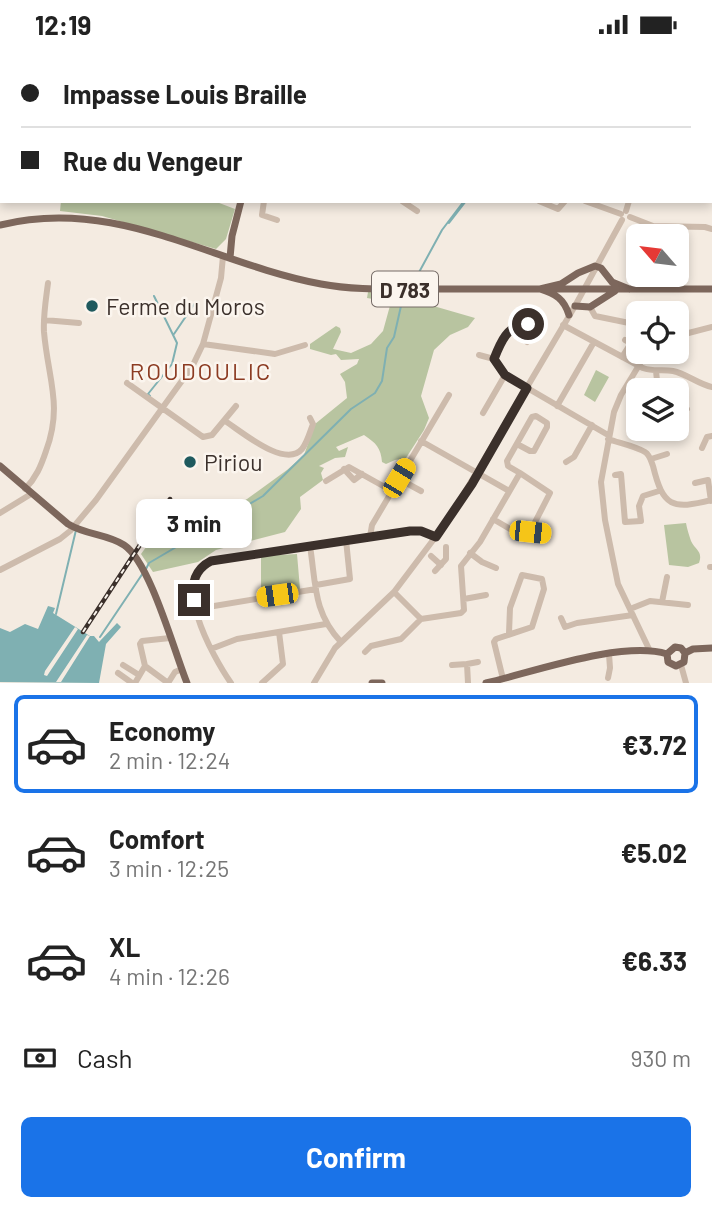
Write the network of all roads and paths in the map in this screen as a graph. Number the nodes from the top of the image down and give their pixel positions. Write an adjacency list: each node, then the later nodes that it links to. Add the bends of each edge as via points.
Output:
1 (240, 203): 13 (main road)
2 (264, 203): 10 (street, via 262,215)
3 (404, 203): 8 (street)
4 (544, 203): 5 (street, via 558,209)
5 (563, 203)
6 (628, 203): 9 (street)
7 (601, 204): 9 (street)
8 (417, 211)
9 (625, 215): 12 (street, via 653,226); 14 (street)
10 (277, 220)
11 (0, 225): 13 (main road, D 783, via 69,216 102,220)
12 (712, 229)
13 (226, 257): 18 (main road, D 783, via 301,280 350,287); 34 (street)
14 (597, 266): 15 (main road, D 783); 16 (street); 20 (main road, via 612,282)
15 (582, 271): 16 (main road); 18 (main road, D 783, via 561,284)
16 (592, 275): 22 (street)
17 (47, 283): 25 (street)
18 (540, 289): 19 (main road, D 783); 24 (main road, via 561,299)
19 (618, 289): 20 (main road, D 783); 23 (main road)
20 (629, 289): 21 (main road, D 783)
21 (712, 289)
22 (575, 306): 23 (main road); 24 (street)
23 (590, 307): 26 (street, via 595,316)
24 (569, 315): 28 (street)
25 (44, 320): 27 (street); 73 (street, via 55,422)
26 (626, 322)
27 (79, 323)
28 (563, 325): 33 (street); 45 (street)
29 (712, 327): 30 (street)
30 (689, 333)
31 (625, 340): 37 (street, via 631,343)
32 (527, 342): 38 (street, via 536,327 527,321 505,334)
33 (594, 342): 37 (street); 48 (street)
34 (203, 344): 35 (street, via 277,354); 49 (street)
35 (305, 345)
36 (479, 355): 38 (street)
37 (622, 357): 39 (street)
38 (494, 359): 41 (street)
39 (638, 366): 40 (street); 55 (street, via 621,395)
40 (656, 371): 42 (street); 44 (street, via 670,370)
41 (505, 375): 45 (street); 50 (street)
42 (657, 378)
43 (127, 383): 49 (street)
44 (712, 387)
45 (527, 388): 48 (street); 64 (street)
46 (449, 395): 56 (street)
47 (236, 406): 52 (street)
48 (557, 406): 53 (street)
49 (162, 409): 52 (street, via 203,437 212,435); 79 (street)
50 (483, 413)
51 (310, 418): 52 (street, via 313,424 304,446 287,456)
52 (225, 421)
53 (592, 425): 55 (street); 61 (street, via 574,457)
54 (712, 436): 58 (street)
55 (608, 437): 60 (street, via 645,452); 99 (street, via 601,482 605,520 618,584)
56 (422, 441): 64 (street); 66 (street)
57 (517, 444): 57 (street, via 534,451 547,423 532,417); 63 (street, via 507,464)
58 (702, 448)
59 (667, 454): 60 (street)
60 (650, 459): 72 (street)
61 (566, 462)
62 (0, 466): 73 (main road)
63 (520, 473): 71 (street); 80 (street, via 550,493)
64 (478, 474): 71 (street); 83 (street)
65 (615, 475): 76 (street, via 621,474)
66 (399, 478): 69 (street); 70 (street)
67 (326, 481): 69 (street, via 352,468)
68 (695, 482): 74 (street, via 708,480)
69 (391, 491): 82 (street)
70 (421, 491)
71 (509, 491): 78 (street)
72 (659, 491): 74 (street, via 675,504); 75 (street, via 643,496)
73 (28, 492): 77 (street); 79 (main road)
74 (712, 501)
75 (639, 506): 76 (street); 76 (street, via 641,521 625,522)
76 (623, 507)
77 (0, 513)
78 (493, 519): 80 (street, via 510,529); 86 (street)
79 (74, 527): 89 (street); 105 (main road, via 117,541 138,557)
80 (530, 532): 81 (street)
81 (544, 533)
82 (370, 537): 83 (street, via 421,531); 84 (street)
83 (436, 537): 93 (street)
84 (346, 540): 85 (street); 92 (street, via 350,579)
85 (310, 546): 92 (street); 98 (street, via 205,564 193,583)
86 (470, 553): 88 (street); 90 (street)
87 (431, 556): 90 (street, via 438,568 447,552)
88 (496, 568)
89 (0, 570)
90 (460, 570): 95 (street)
91 (667, 577): 96 (street)
92 (316, 587): 98 (street); 102 (street)
93 (394, 591): 101 (street); 106 (street)
94 (486, 595): 95 (street)
95 (464, 599): 101 (street, via 461,613)
96 (662, 602): 97 (street); 99 (street, via 642,602)
97 (688, 605)
98 (196, 609): 108 (street)
99 (632, 612): 100 (street, via 565,628); 109 (street)
100 (561, 618)
101 (421, 619): 110 (street, via 401,639 371,646)
102 (326, 624): 103 (street); 106 (street)
103 (279, 632): 108 (street); 129 (street, via 283,664)
104 (509, 633): 104 (street, via 510,608 522,575 542,579 544,589 532,627); 124 (street, via 494,642)
105 (170, 638): 119 (street, via 142,641); 120 (main road)
106 (341, 642): 130 (street)
107 (712, 648): 111 (main road)
108 (211, 649): 128 (street)
109 (649, 649): 112 (main road); 113 (main road)
110 (365, 652)
111 (685, 653): 113 (main road, via 675,647); 118 (main road)
112 (609, 654): 123 (street); 124 (main road)
113 (667, 654): 118 (main road, via 670,664)
114 (478, 662): 116 (street)
115 (123, 664): 122 (street)
116 (467, 664): 117 (street); 133 (street)
117 (452, 665)
118 (681, 665): 135 (street)
119 (145, 666): 122 (street); 126 (street)
120 (182, 669): 126 (street); 127 (main road)
121 (118, 673): 125 (street)
122 (139, 675): 125 (street)
123 (608, 678)
124 (503, 679): 134 (main road)
125 (133, 683)
126 (168, 683)
127 (187, 683)
128 (231, 683)
129 (262, 683)
130 (314, 683)
131 (372, 683): 132 (main road)
132 (382, 683)
133 (468, 683)
134 (486, 683)
135 (687, 683)

